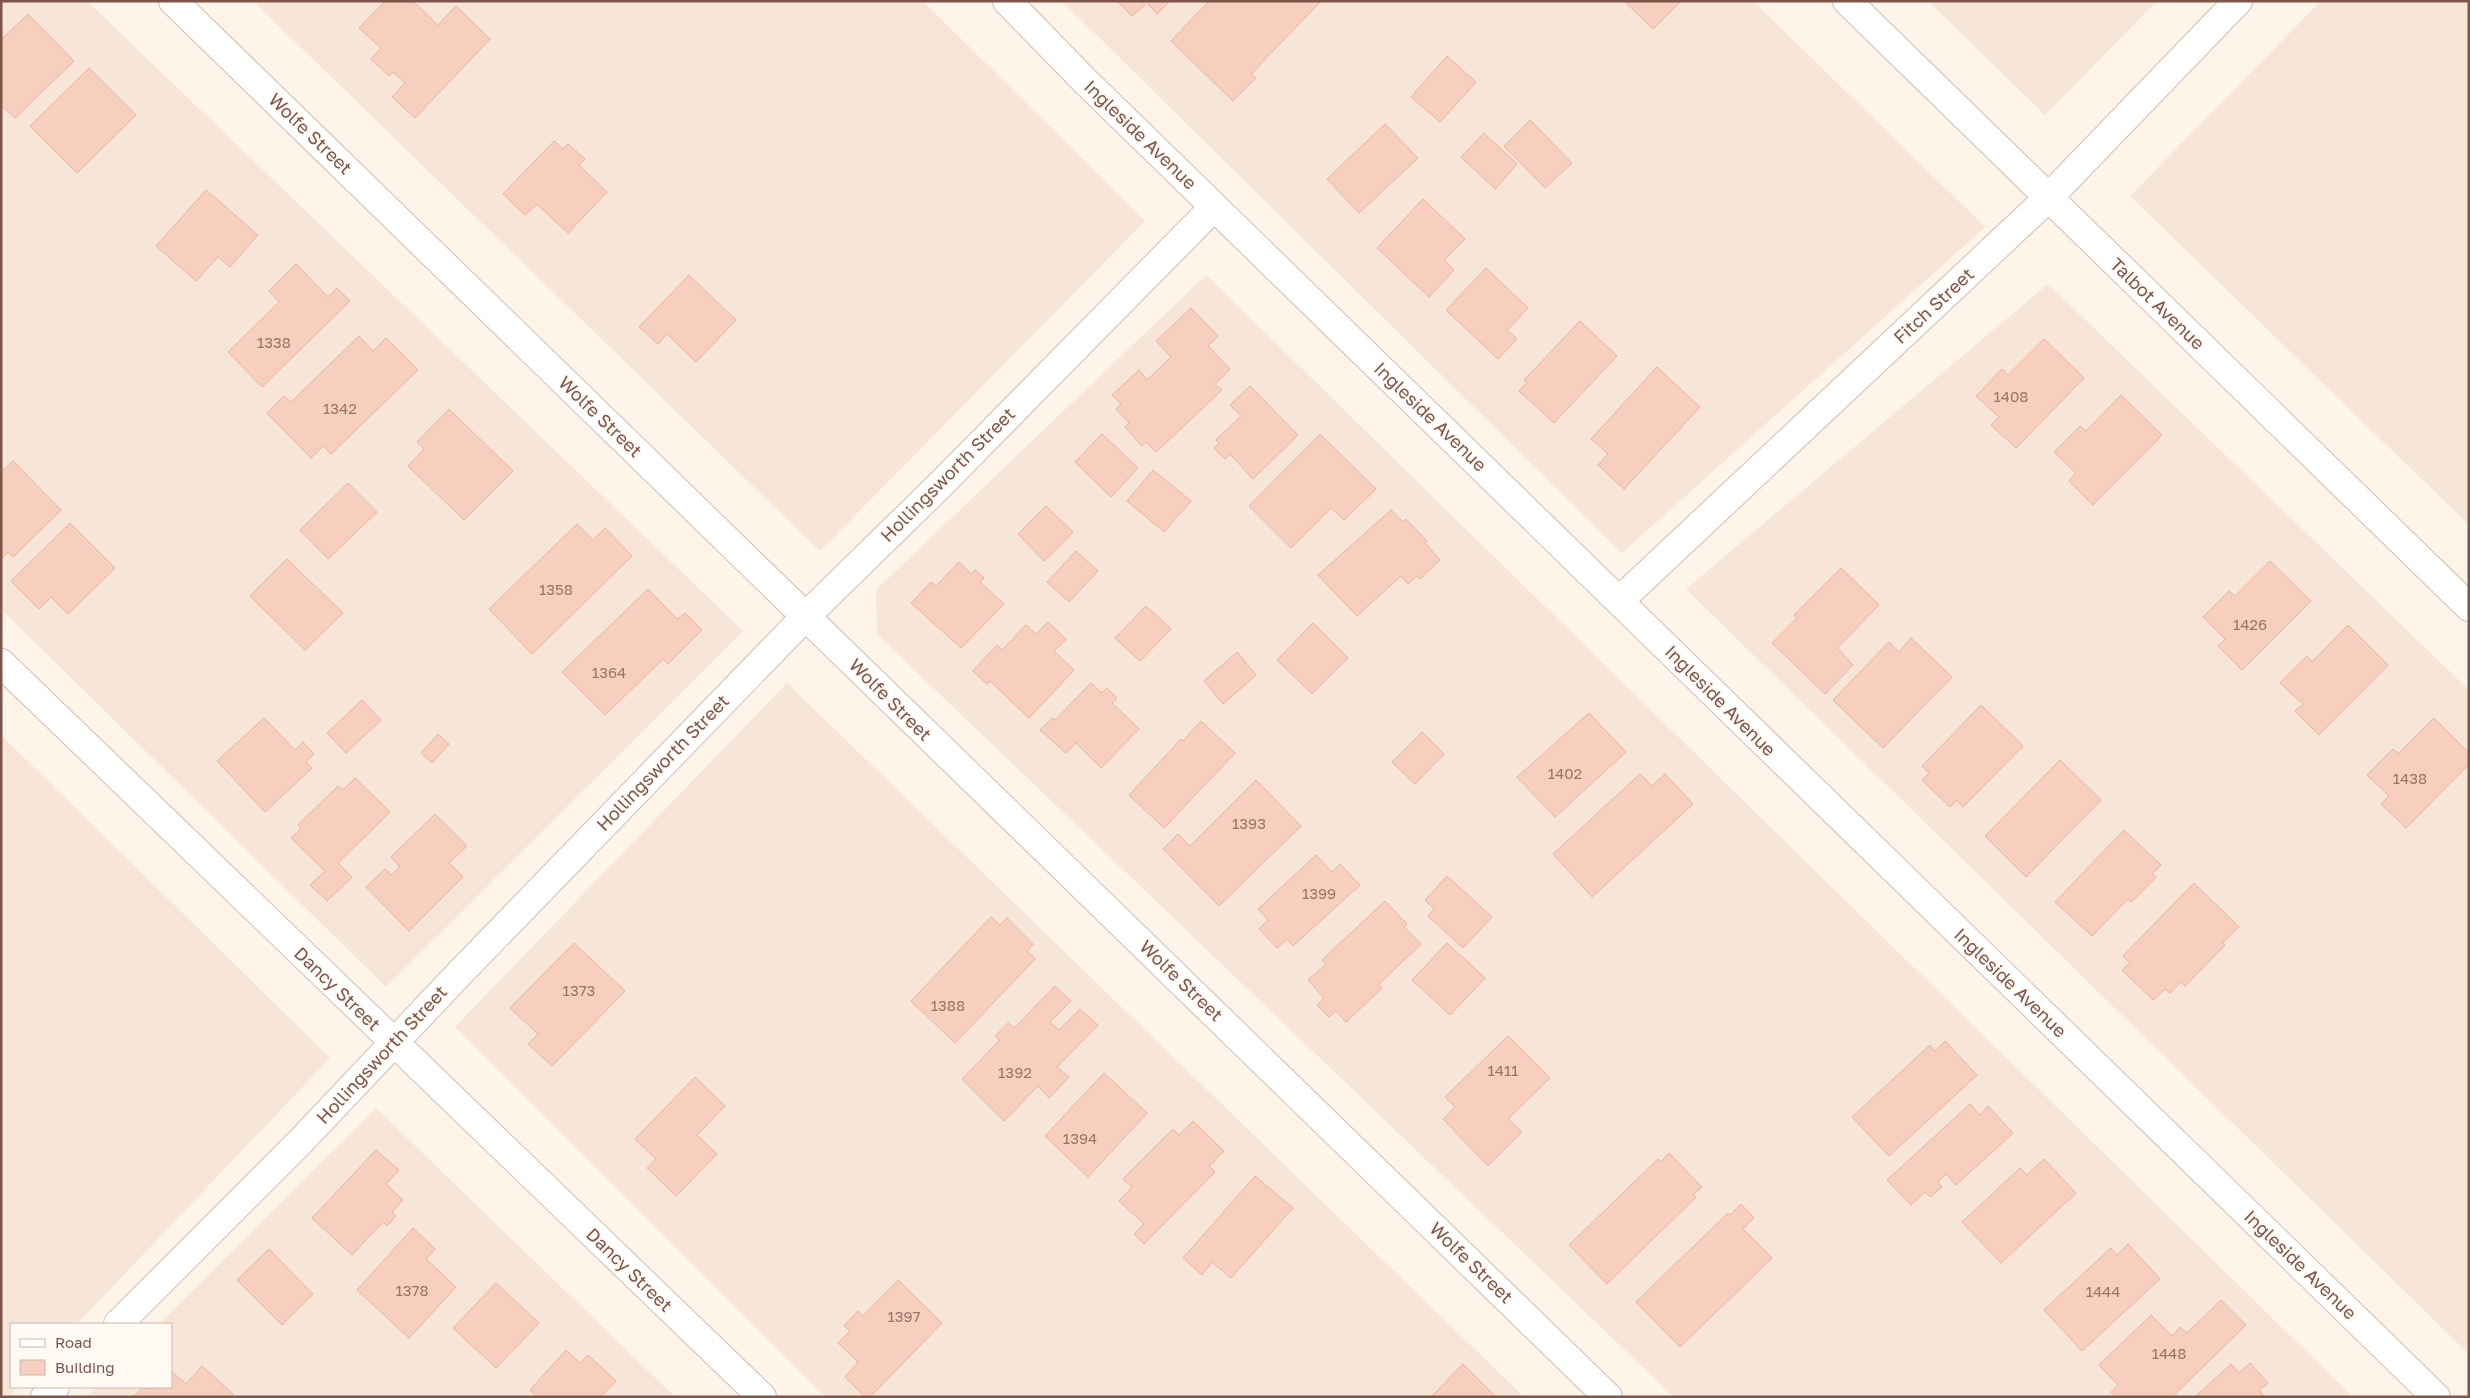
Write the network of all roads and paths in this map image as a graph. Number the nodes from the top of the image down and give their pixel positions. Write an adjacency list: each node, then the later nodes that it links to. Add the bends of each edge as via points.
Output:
1 (173, 1): 9 (street, Wolfe Street)
2 (1007, 1): 6 (street, Ingleside Avenue)
3 (1847, 1): 5 (street, Talbot Avenue)
4 (2238, 1): 5 (street, Fitch Street)
5 (2048, 198): 7 (street, Fitch Street); 8 (street, Talbot Avenue)
6 (1214, 207): 7 (street, Ingleside Avenue); 9 (street, Hollingsworth Street)
7 (1619, 600): 17 (street, Ingleside Avenue)
8 (2469, 607)
9 (806, 617): 11 (street, Hollingsworth Street, via 456,976); 16 (street, Wolfe Street)
10 (1, 662): 11 (street, Dancy Street)
11 (394, 1044): 12 (street, Hollingsworth Street); 15 (street, Dancy Street)
12 (119, 1323)
13 (54, 1388): 14 (street)
14 (45, 1397)
15 (762, 1397)
16 (1608, 1397)
17 (2436, 1397)

